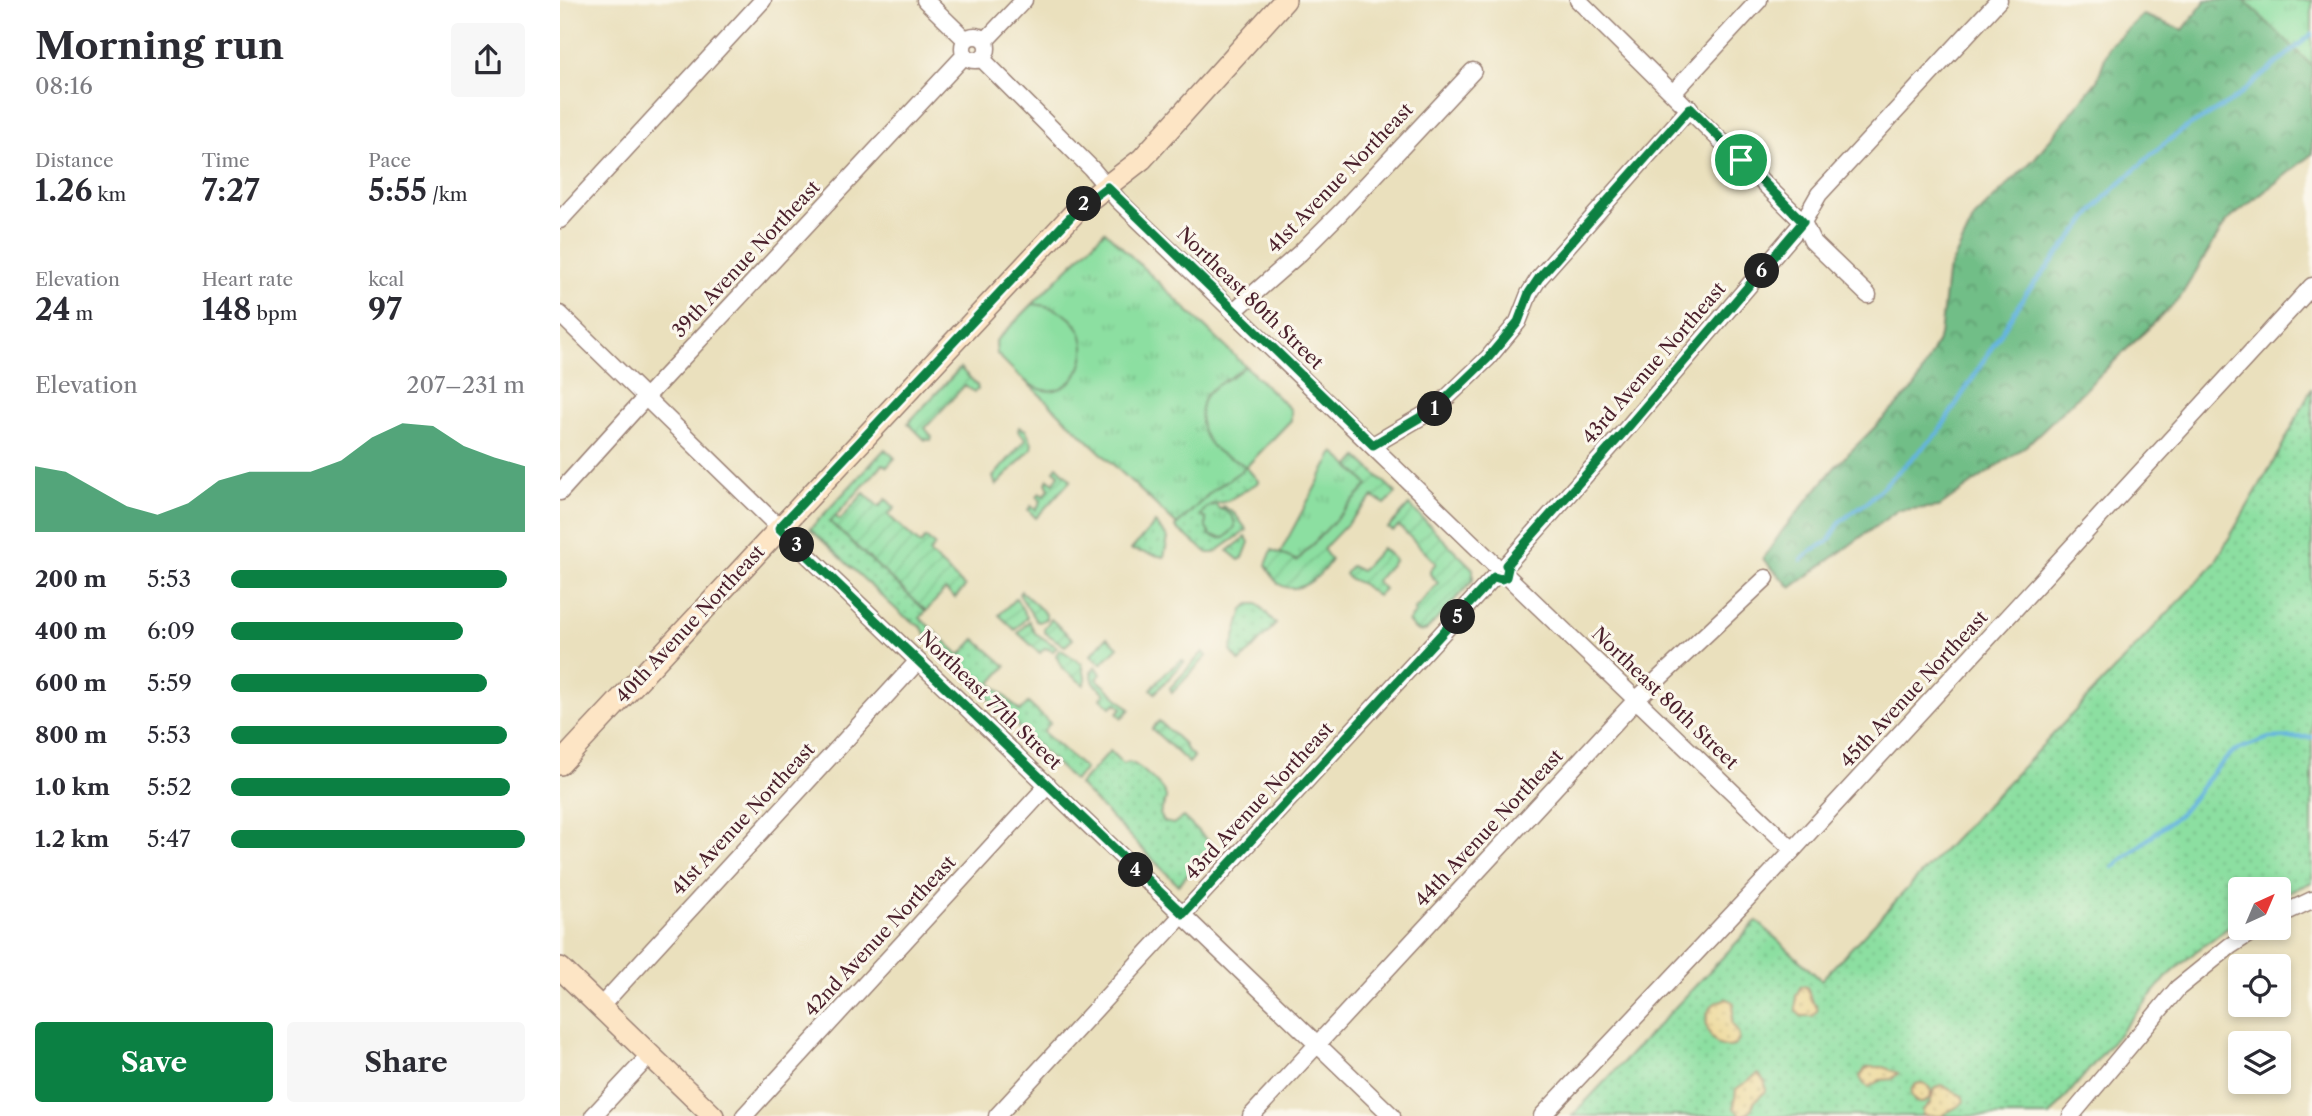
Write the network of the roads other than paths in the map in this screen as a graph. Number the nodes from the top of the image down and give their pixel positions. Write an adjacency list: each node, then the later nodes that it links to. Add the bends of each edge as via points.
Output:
1 (763, 0): 13 (street)
2 (925, 0): 8 (street, Northeast 80th Street)
3 (1024, 0): 8 (street, via 985,41 987,49)
4 (1285, 0): 12 (street, 40th Avenue Northeast, via 1142,159)
5 (1578, 0): 10 (street)
6 (1759, 0): 10 (street)
7 (1999, 0): 14 (street, 43rd Avenue Northeast, via 1819,194)
8 (971, 51): 12 (street, Northeast 80th Street); 19 (street, 39th Avenue Northeast)
9 (1473, 71): 17 (street, 41st Avenue Northeast, via 1340,213)
10 (1674, 92): 11 (street)
11 (1690, 108): 14 (street); 20 (street, via 1539,278 1518,322 1488,358 1436,408)
12 (1107, 187): 17 (street, Northeast 80th Street); 22 (street, 40th Avenue Northeast, via 1080,207)
13 (560, 220)
14 (1803, 222): 16 (street, via 1812,241); 23 (street, 43rd Avenue Northeast)
15 (2312, 286): 29 (street, 45th Avenue Northeast)
16 (1868, 295)
17 (1234, 311): 20 (street, Northeast 80th Street)
18 (560, 314): 19 (street, Northeast 77th Street)
19 (646, 397): 21 (street, 39th Avenue Northeast); 22 (street, Northeast 77th Street)
20 (1373, 445): 23 (street, Northeast 80th Street)
21 (560, 492)
22 (779, 528): 25 (street, Northeast 77th Street); 27 (street, 40th Avenue Northeast)
23 (1500, 570): 26 (street, Northeast 80th Street); 32 (street, 43rd Avenue Northeast)
24 (1766, 578): 26 (street, 44th Avenue Northeast)
25 (918, 661): 28 (street, Northeast 77th Street); 35 (street, 41st Avenue Northeast)
26 (1636, 699): 29 (street, Northeast 80th Street); 36 (street, 44th Avenue Northeast)
27 (560, 764)
28 (1048, 785): 32 (street, Northeast 77th Street); 40 (street, 42nd Avenue Northeast)
29 (1793, 850): 44 (street, 45th Avenue Northeast)
30 (2312, 900): 31 (street)
31 (2291, 910)
32 (1183, 914): 36 (street, Northeast 77th Street); 41 (street, 43rd Avenue Northeast)
33 (2239, 940): 45 (street, via 2178,988)
34 (560, 968): 35 (street)
35 (600, 1006): 37 (street)
36 (1318, 1045): 42 (street, 44th Avenue Northeast); 43 (street, Northeast 77th Street)
37 (650, 1055): 38 (street); 39 (street)
38 (593, 1116)
39 (713, 1116)
40 (744, 1116)
41 (997, 1116)
42 (1251, 1116)
43 (1392, 1116)
44 (1542, 1116)
45 (2071, 1116)

